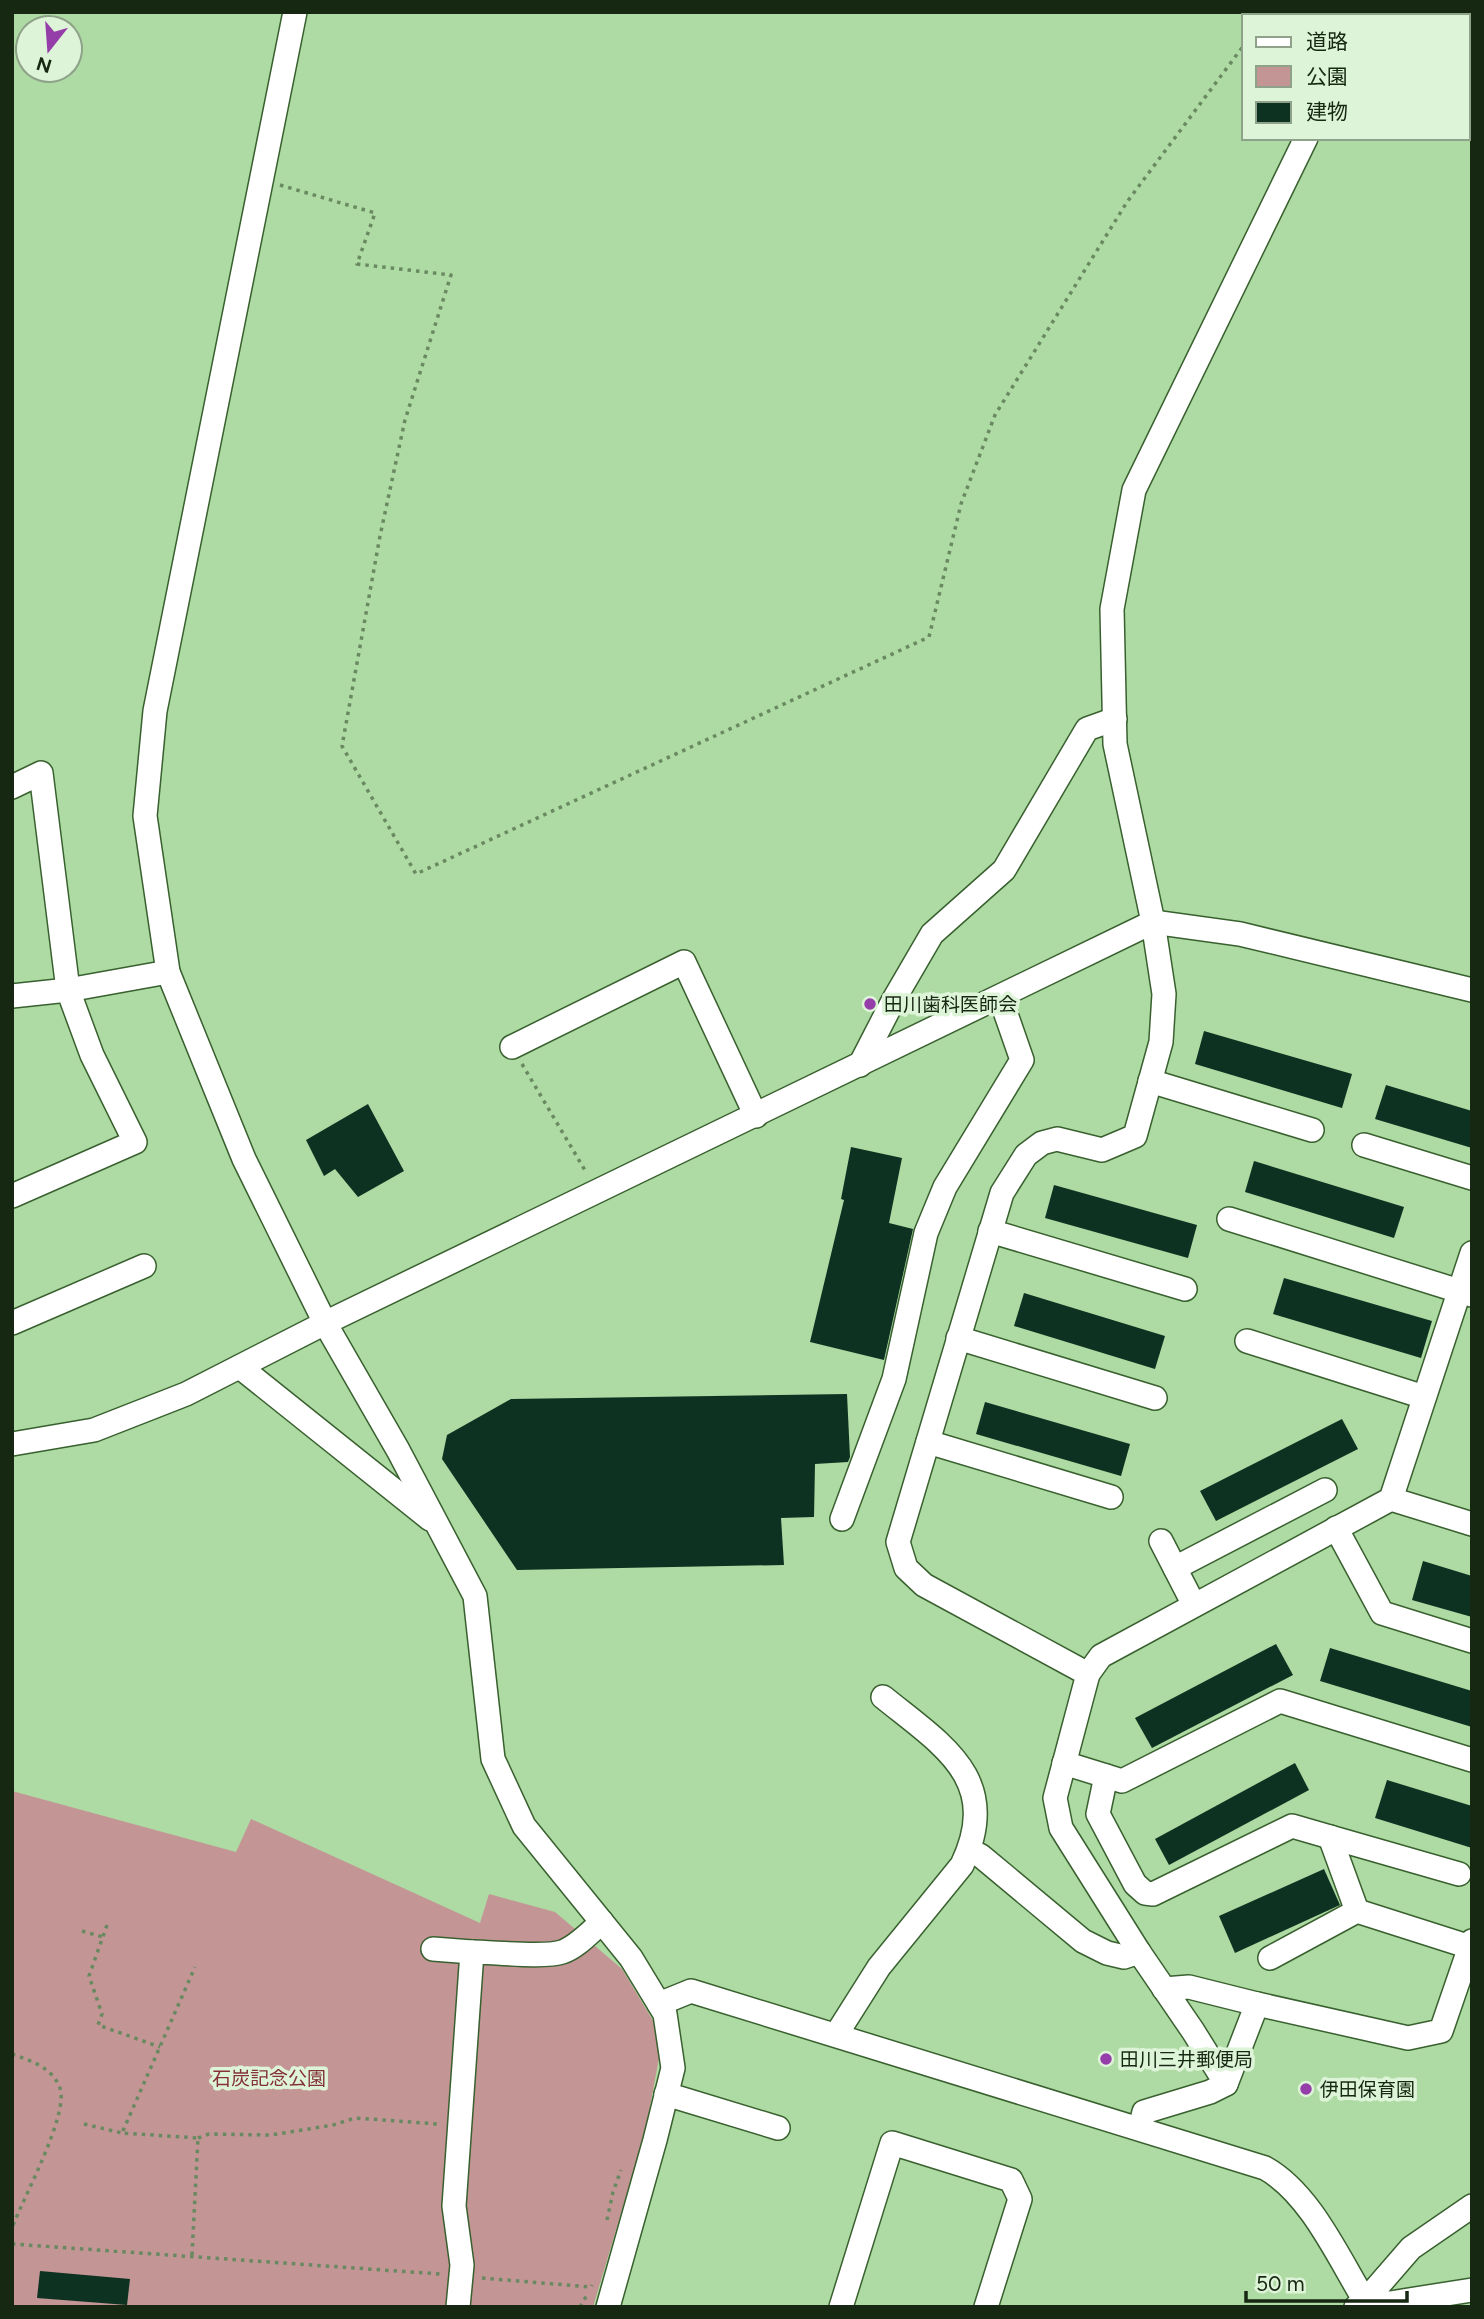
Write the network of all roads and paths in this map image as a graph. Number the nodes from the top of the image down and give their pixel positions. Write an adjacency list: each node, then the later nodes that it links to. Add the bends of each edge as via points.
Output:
1 (295, 12): 8 (street, via 155,711 145,816)
2 (1242, 47): 4 (path, via 1126,202 995,415 961,504 929,637 416,874 342,746 405,420 451,275 357,264 375,213)
3 (1305, 140): 5 (street, via 1133,490 1112,609)
4 (276, 183)
5 (1115, 719): 7 (street, via 1115,744); 14 (street, via 1087,729 1004,870 932,934)
6 (12, 787): 9 (street, via 41,773)
7 (1153, 922): 10 (street, via 1240,934); 12 (street); 15 (street, via 1164,993 1161,1042)
8 (168, 972): 9 (street); 29 (street, via 242,1153)
9 (68, 990): 11 (street); 21 (street, via 92,1055 135,1142)
10 (1472, 990)
11 (12, 996)
12 (1000, 997): 14 (street); 40 (street, via 1022,1060 945,1187 926,1233 894,1379)
13 (513, 1047): 16 (street, via 684,962); 20 (path)
14 (860, 1065): 16 (street)
15 (1150, 1081): 17 (street); 23 (street, via 1135,1136 1102,1150 1057,1139 1026,1155 1002,1193)
16 (756, 1116): 20 (street)
17 (1312, 1129)
18 (1364, 1144): 19 (street)
19 (1472, 1178)
20 (598, 1192): 29 (street)
21 (12, 1196)
22 (1229, 1220): 27 (street)
23 (990, 1231): 26 (street); 30 (street)
24 (1472, 1253): 27 (street)
25 (144, 1266): 28 (street)
26 (1185, 1289)
27 (1465, 1293): 33 (street)
28 (12, 1323)
29 (325, 1323): 32 (street); 42 (street)
30 (958, 1338): 34 (street); 35 (street)
31 (1247, 1341): 33 (street)
32 (240, 1367): 36 (street, via 187,1394 93,1430); 42 (street)
33 (1424, 1396): 39 (street)
34 (1155, 1398)
35 (928, 1441): 38 (street); 48 (street, via 898,1542 906,1568 924,1585)
36 (12, 1444)
37 (1325, 1490): 45 (street)
38 (1111, 1497)
39 (1391, 1499): 41 (street); 43 (street)
40 (842, 1520)
41 (1472, 1524)
42 (438, 1526): 57 (street, via 475,1596 493,1759 524,1826)
43 (1336, 1528): 46 (street); 47 (street, via 1382,1613)
44 (1161, 1541): 45 (street)
45 (1175, 1568): 46 (street)
46 (1194, 1605): 48 (street, via 1101,1656)
47 (1472, 1641)
48 (1088, 1674): 51 (street)
49 (883, 1697): 54 (street, via 949,1754 973,1787)
50 (1472, 1760): 52 (street, via 1280,1701 1122,1781)
51 (1064, 1763): 52 (street); 64 (street, via 1055,1798 1061,1828)
52 (1106, 1776): 53 (street, via 1098,1814 1135,1884 1145,1893 1153,1894 1292,1826)
53 (1330, 1837): 55 (street); 56 (street)
54 (969, 1850): 64 (street, via 1083,1941 1107,1953 1124,1956); 70 (street, via 962,1865 880,1967)
55 (1458, 1874)
56 (1357, 1911): 61 (street); 65 (street)
57 (601, 1922): 63 (street, via 573,1946 550,1955); 68 (street, via 631,1958)
58 (107, 1925): 60 (path)
59 (82, 1931): 60 (path)
60 (103, 1937): 71 (path, via 89,1976 102,2014 98,2025)
61 (1471, 1944): 69 (street, via 1441,2031 1408,2038)
62 (433, 1949): 63 (street)
63 (472, 1952): 86 (street, via 454,2206 463,2265)
64 (1139, 1952): 67 (street)
65 (1270, 1958)
66 (195, 1966): 71 (path)
67 (1164, 1989): 69 (street, via 1189,1987); 73 (street)
68 (659, 2004): 70 (street, via 691,1992); 74 (street, via 665,2014 673,2068)
69 (1257, 2004): 73 (street)
70 (836, 2035): 78 (street)
71 (160, 2048): 79 (path)
72 (12, 2054): 82 (path, via 52,2075 60,2089 61,2110)
73 (1226, 2084): 78 (street, via 1144,2112)
74 (666, 2094): 77 (street); 87 (street)
75 (84, 2124): 79 (path)
76 (440, 2124): 80 (path, via 355,2118 270,2135 209,2134)
77 (778, 2128)
78 (1140, 2128): 85 (street, via 1282,2177 1308,2207)
79 (122, 2133): 80 (path)
80 (198, 2138): 83 (path)
81 (1472, 2206): 85 (street, via 1412,2248)
82 (12, 2228)
83 (192, 2255)
84 (1472, 2290): 85 (street)
85 (1360, 2304)
86 (458, 2307)
87 (608, 2307)
88 (841, 2307): 89 (street, via 892,2143 1011,2180 1020,2199)
89 (986, 2307)

